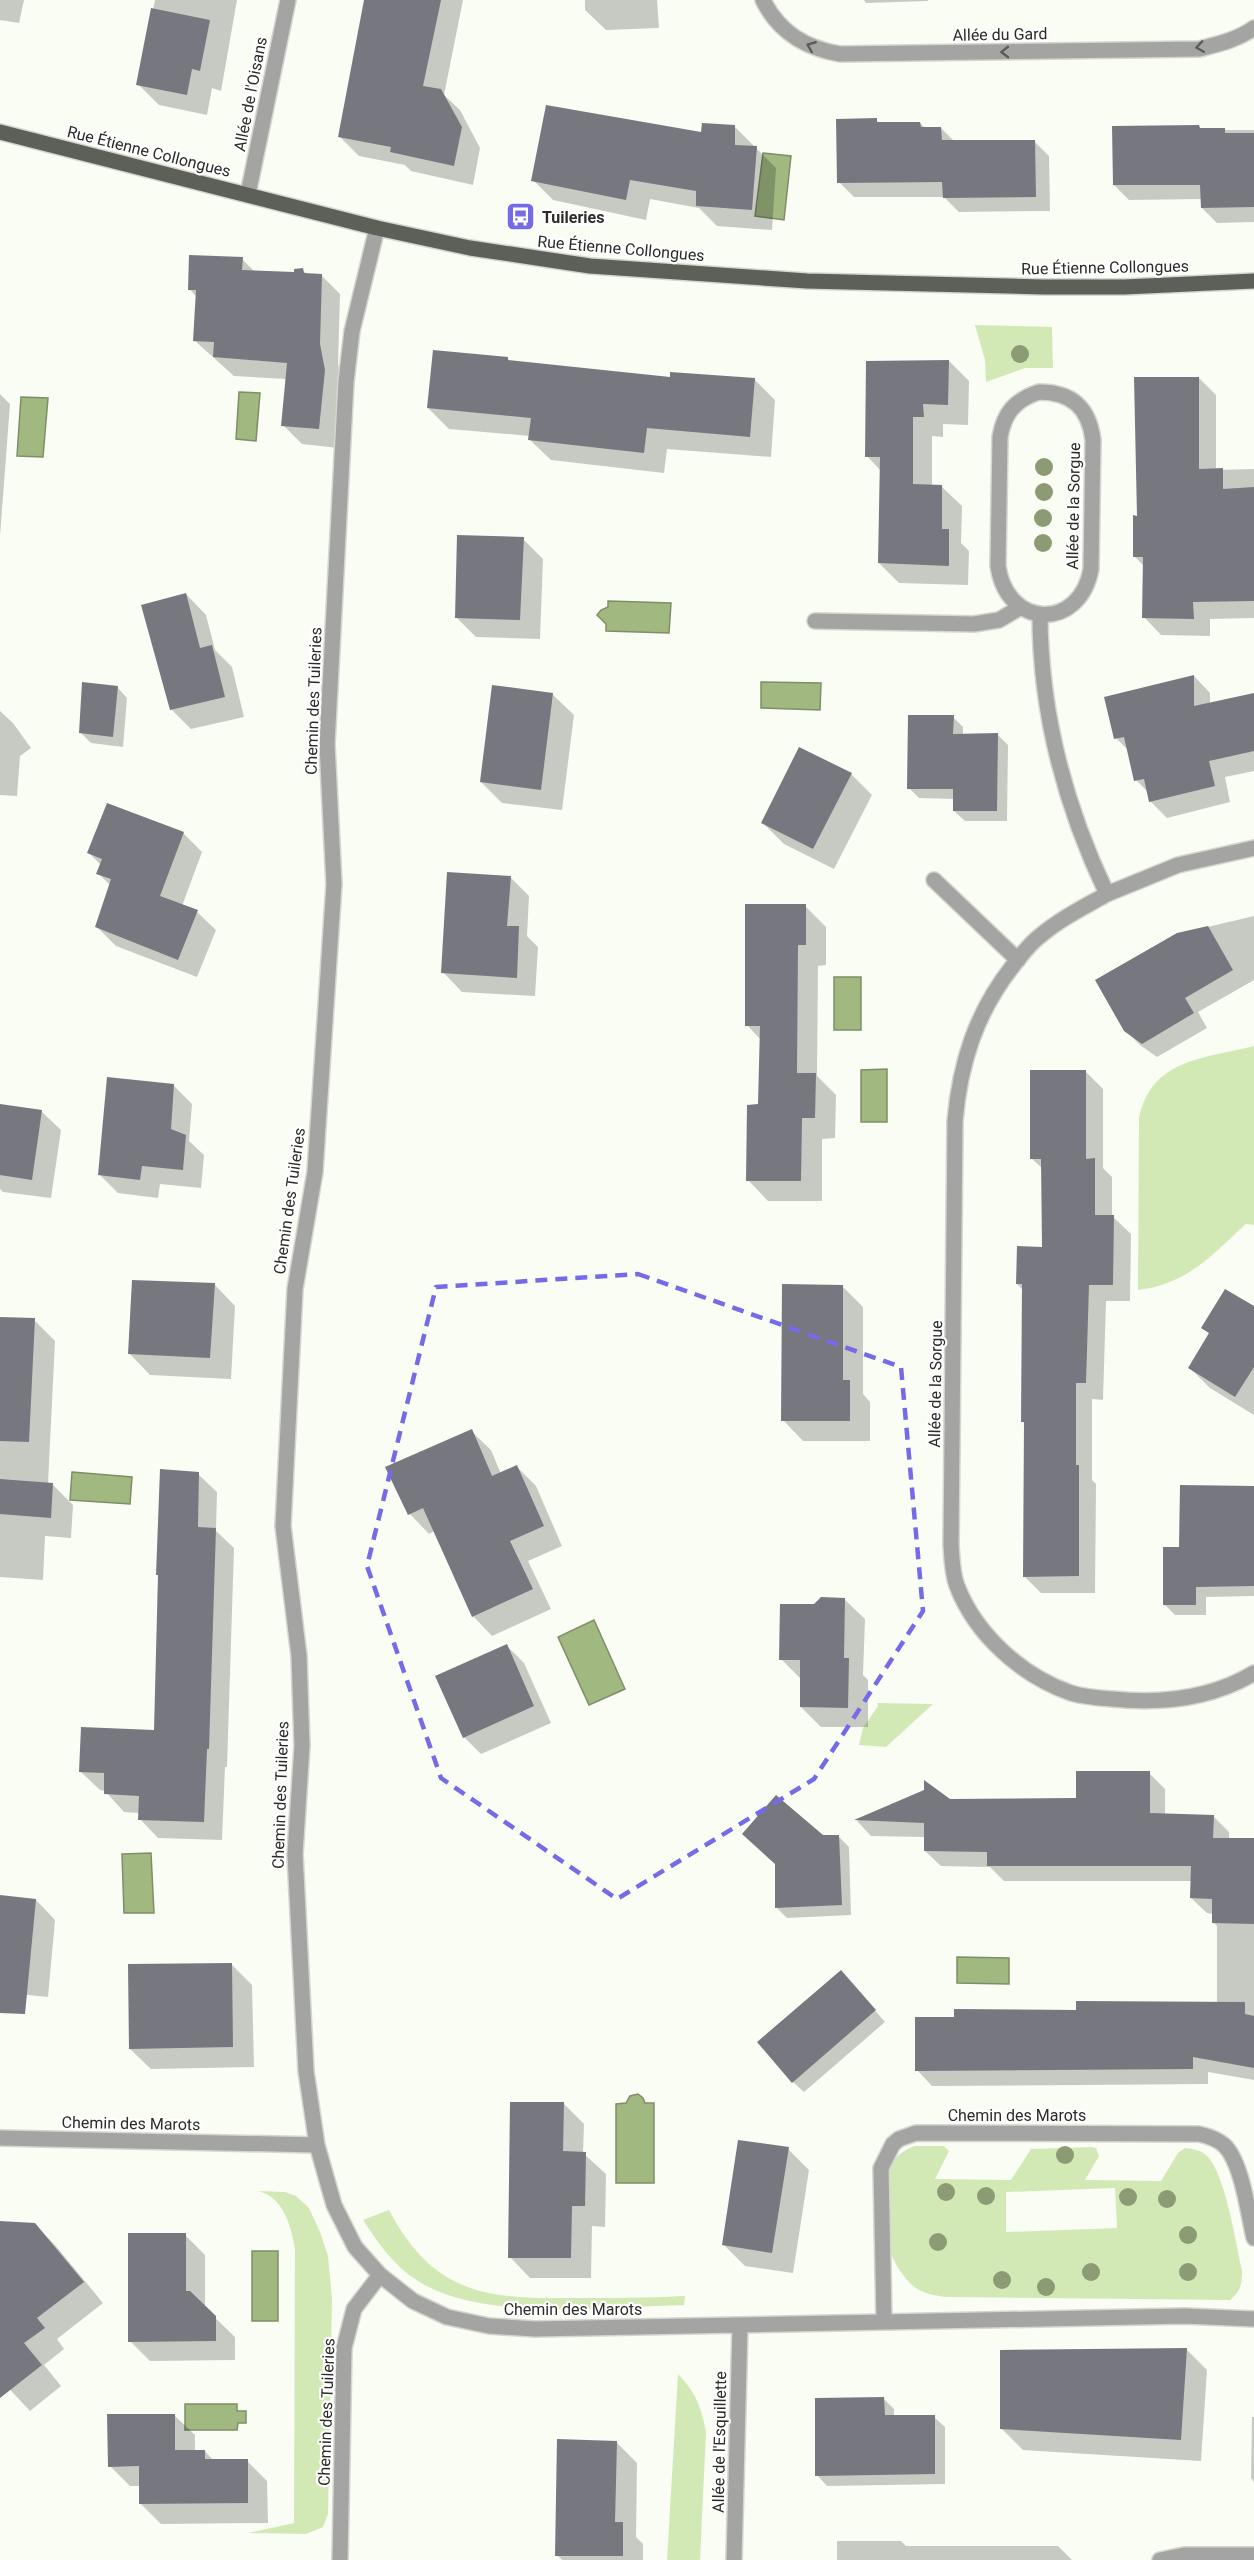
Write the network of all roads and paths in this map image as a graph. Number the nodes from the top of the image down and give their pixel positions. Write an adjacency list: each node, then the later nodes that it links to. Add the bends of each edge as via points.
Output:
1 (288, 0): 5 (street, Allée de l'Oisans)
2 (764, 0): 3 (street, Allée du Gard, one-way to 2, via 1223,43 1198,49 840,54 814,48 790,35)
3 (1254, 28)
4 (0, 132): 5 (main road, Rue Étienne Collongues)
5 (248, 194): 6 (main road, Rue Étienne Collongues)
6 (378, 228): 7 (main road, Rue Étienne Collongues, via 470,248 591,266 807,281 1043,287); 17 (street, Chemin des Tuileries, via 352,331 346,382 327,744 334,884 315,1172 296,1289 283,1526 299,1656 302,1746 295,1854 306,2071)
7 (1254, 281)
8 (1021, 607): 9 (street, Allée de la Sorgue); 9 (street, Allée de la Sorgue, via 1008,597 1000,583 1000,437 1011,408 1024,397 1039,392 1055,393 1083,409 1091,423 1091,569 1080,598 1052,614); 10 (street, via 999,620 974,624)
9 (1040, 614): 13 (street, via 1040,650 1061,771 1090,860)
10 (815, 621)
11 (1254, 848): 13 (street, Allée de la Sorgue, via 1178,866)
12 (934, 880): 14 (street)
13 (1107, 894): 14 (street, Allée de la Sorgue, via 1039,936)
14 (1017, 960): 15 (street, Allée de la Sorgue, via 977,1024 958,1086 951,1533 956,1583 966,1606 1001,1651 1048,1683 1073,1693 1139,1702 1169,1701 1221,1690)
15 (1254, 1673)
16 (0, 2138): 17 (street, Chemin des Marots)
17 (317, 2145): 19 (street, Chemin des Marots, via 334,2205 355,2247)
18 (1254, 2238): 21 (street, Chemin des Marots, via 1232,2157 1223,2145 1207,2136 916,2133 892,2144 881,2168)
19 (380, 2275): 22 (street, Chemin des Marots, via 413,2301 447,2317 489,2326); 24 (street, Chemin des Tuileries, via 354,2309 344,2348)
20 (1254, 2319): 21 (street, Chemin des Marots, via 1185,2316)
21 (884, 2321): 22 (street, Chemin des Marots)
22 (740, 2326): 25 (street, Allée de l'Esquillette)
23 (1254, 2555): 26 (street, via 1184,2555)
24 (340, 2560)
25 (734, 2560)
26 (1160, 2560)

